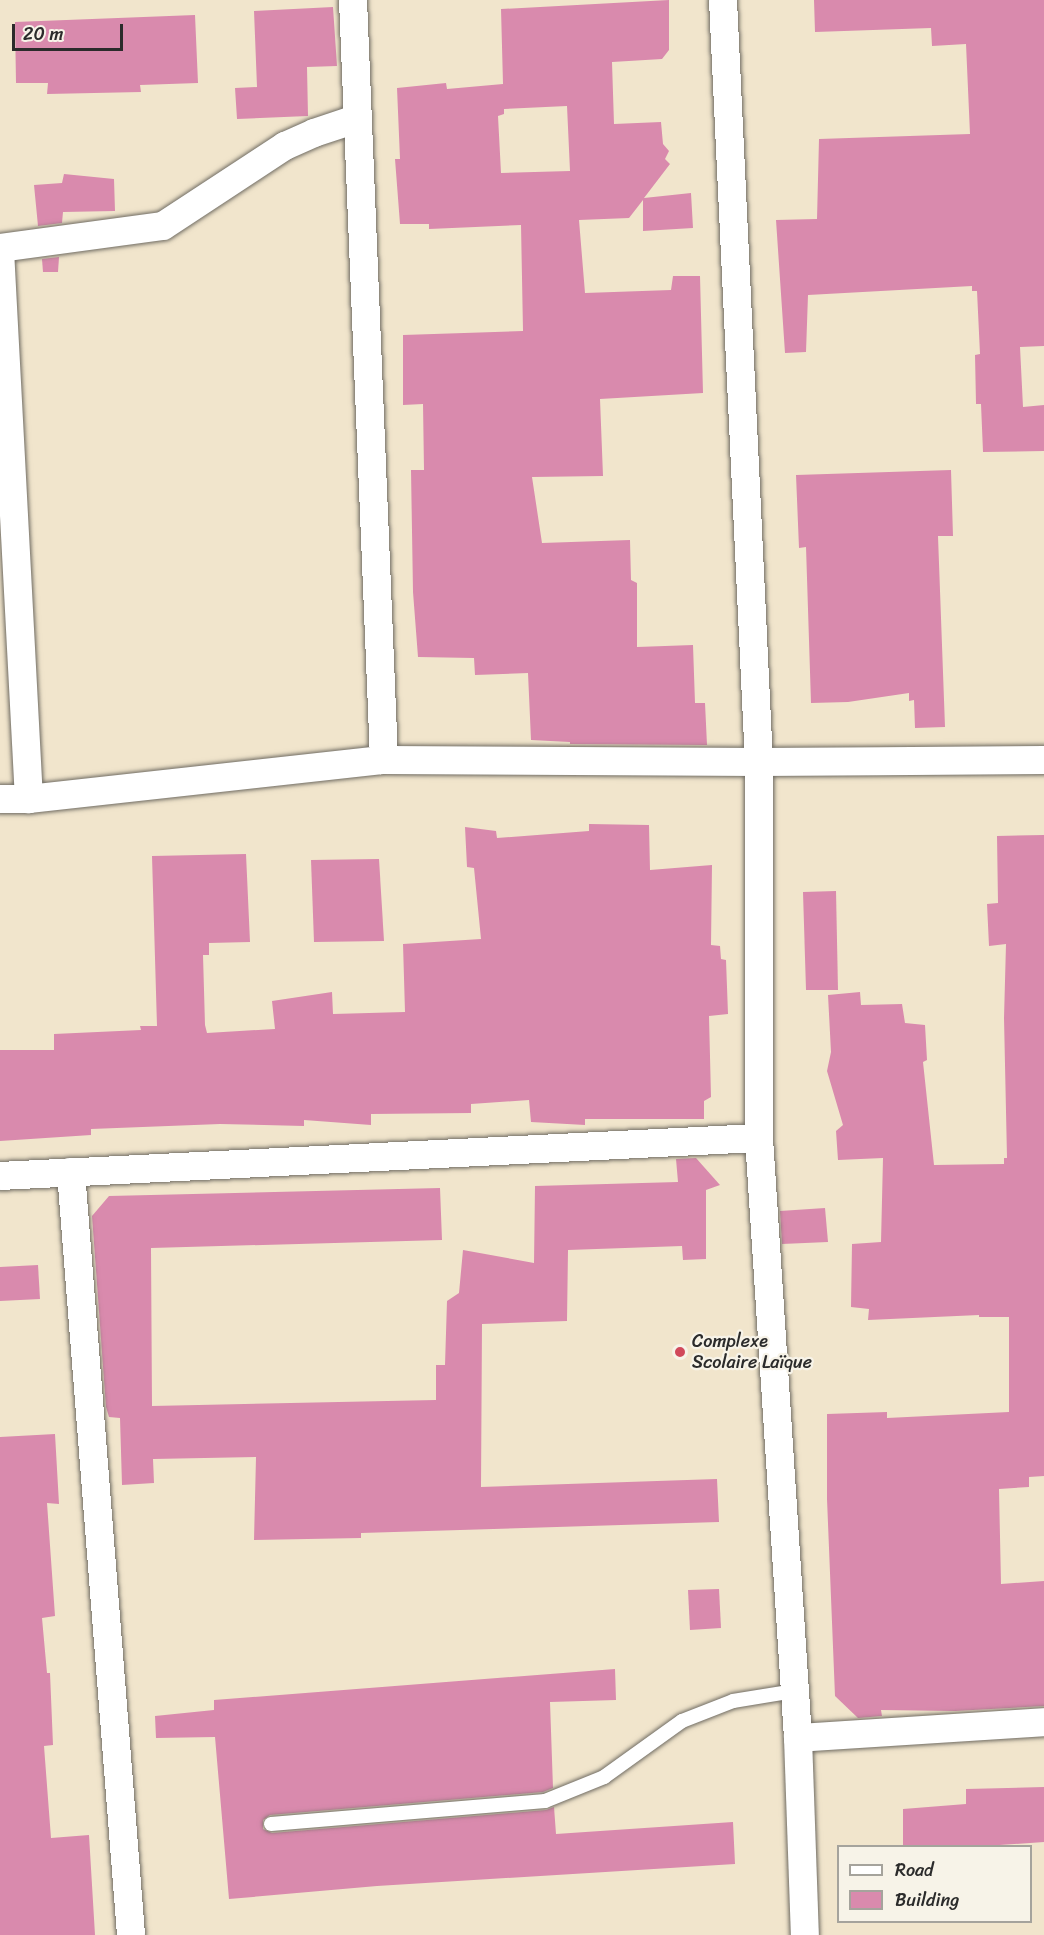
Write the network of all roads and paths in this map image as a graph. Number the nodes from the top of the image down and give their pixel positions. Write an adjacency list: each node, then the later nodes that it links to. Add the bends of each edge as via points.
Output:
1 (353, 0): 3 (street)
2 (723, 0): 7 (street)
3 (357, 119): 4 (street, via 285,146 163,226); 5 (street)
4 (0, 249): 8 (street)
5 (384, 760): 7 (street); 8 (street)
6 (1044, 760): 7 (street)
7 (759, 762): 10 (street)
8 (29, 799): 9 (street)
9 (0, 800)
10 (759, 1138): 11 (street); 13 (street)
11 (71, 1172): 12 (street); 17 (street)
12 (0, 1176)
13 (795, 1691): 15 (street); 16 (lane, via 733,1701 682,1720 604,1777 545,1801)
14 (1044, 1722): 15 (street)
15 (798, 1738): 18 (street)
16 (271, 1824)
17 (130, 1935)
18 (805, 1935)

